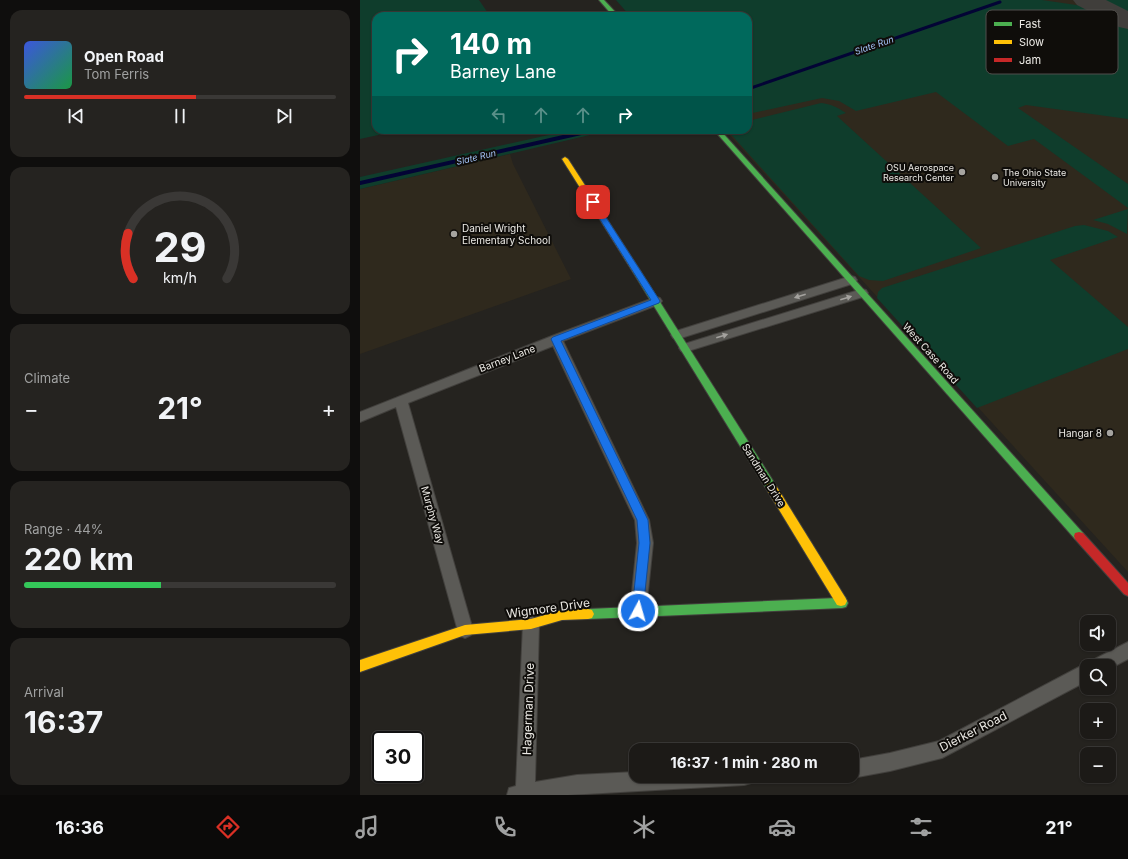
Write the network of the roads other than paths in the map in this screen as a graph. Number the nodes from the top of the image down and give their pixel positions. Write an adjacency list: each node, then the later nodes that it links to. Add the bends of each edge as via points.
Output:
1 (601, 0): 2 (street)
2 (612, 12)
3 (721, 134): 5 (street, West Case Road)
4 (565, 159): 7 (street, Sandman Drive)
5 (851, 280): 6 (street, West Case Road); 8 (street, one-way to 8)
6 (862, 293): 10 (street, one-way to 6); 13 (street, West Case Road)
7 (656, 301): 8 (street, Sandman Drive); 9 (street, Barney Lane)
8 (677, 335): 10 (street, Sandman Drive)
9 (556, 339): 11 (street, Barney Lane); 15 (street, via 642,520 645,543)
10 (685, 348): 14 (street, Sandman Drive)
11 (401, 400): 12 (street, Barney Lane); 17 (street, Murphy Way)
12 (360, 417)
13 (1128, 591)
14 (842, 602): 15 (street, Wigmore Drive)
15 (638, 611): 16 (street, Wigmore Drive, via 576,614)
16 (531, 624): 17 (street, Wigmore Drive); 24 (street, Hagerman Drive)
17 (465, 630): 20 (street, Wigmore Drive)
18 (1128, 650): 19 (street)
19 (1111, 659)
20 (360, 666)
21 (1080, 676): 22 (street, Dierker Road, via 942,749)
22 (859, 768)
23 (629, 782): 24 (street, via 577,784)
24 (522, 794)

